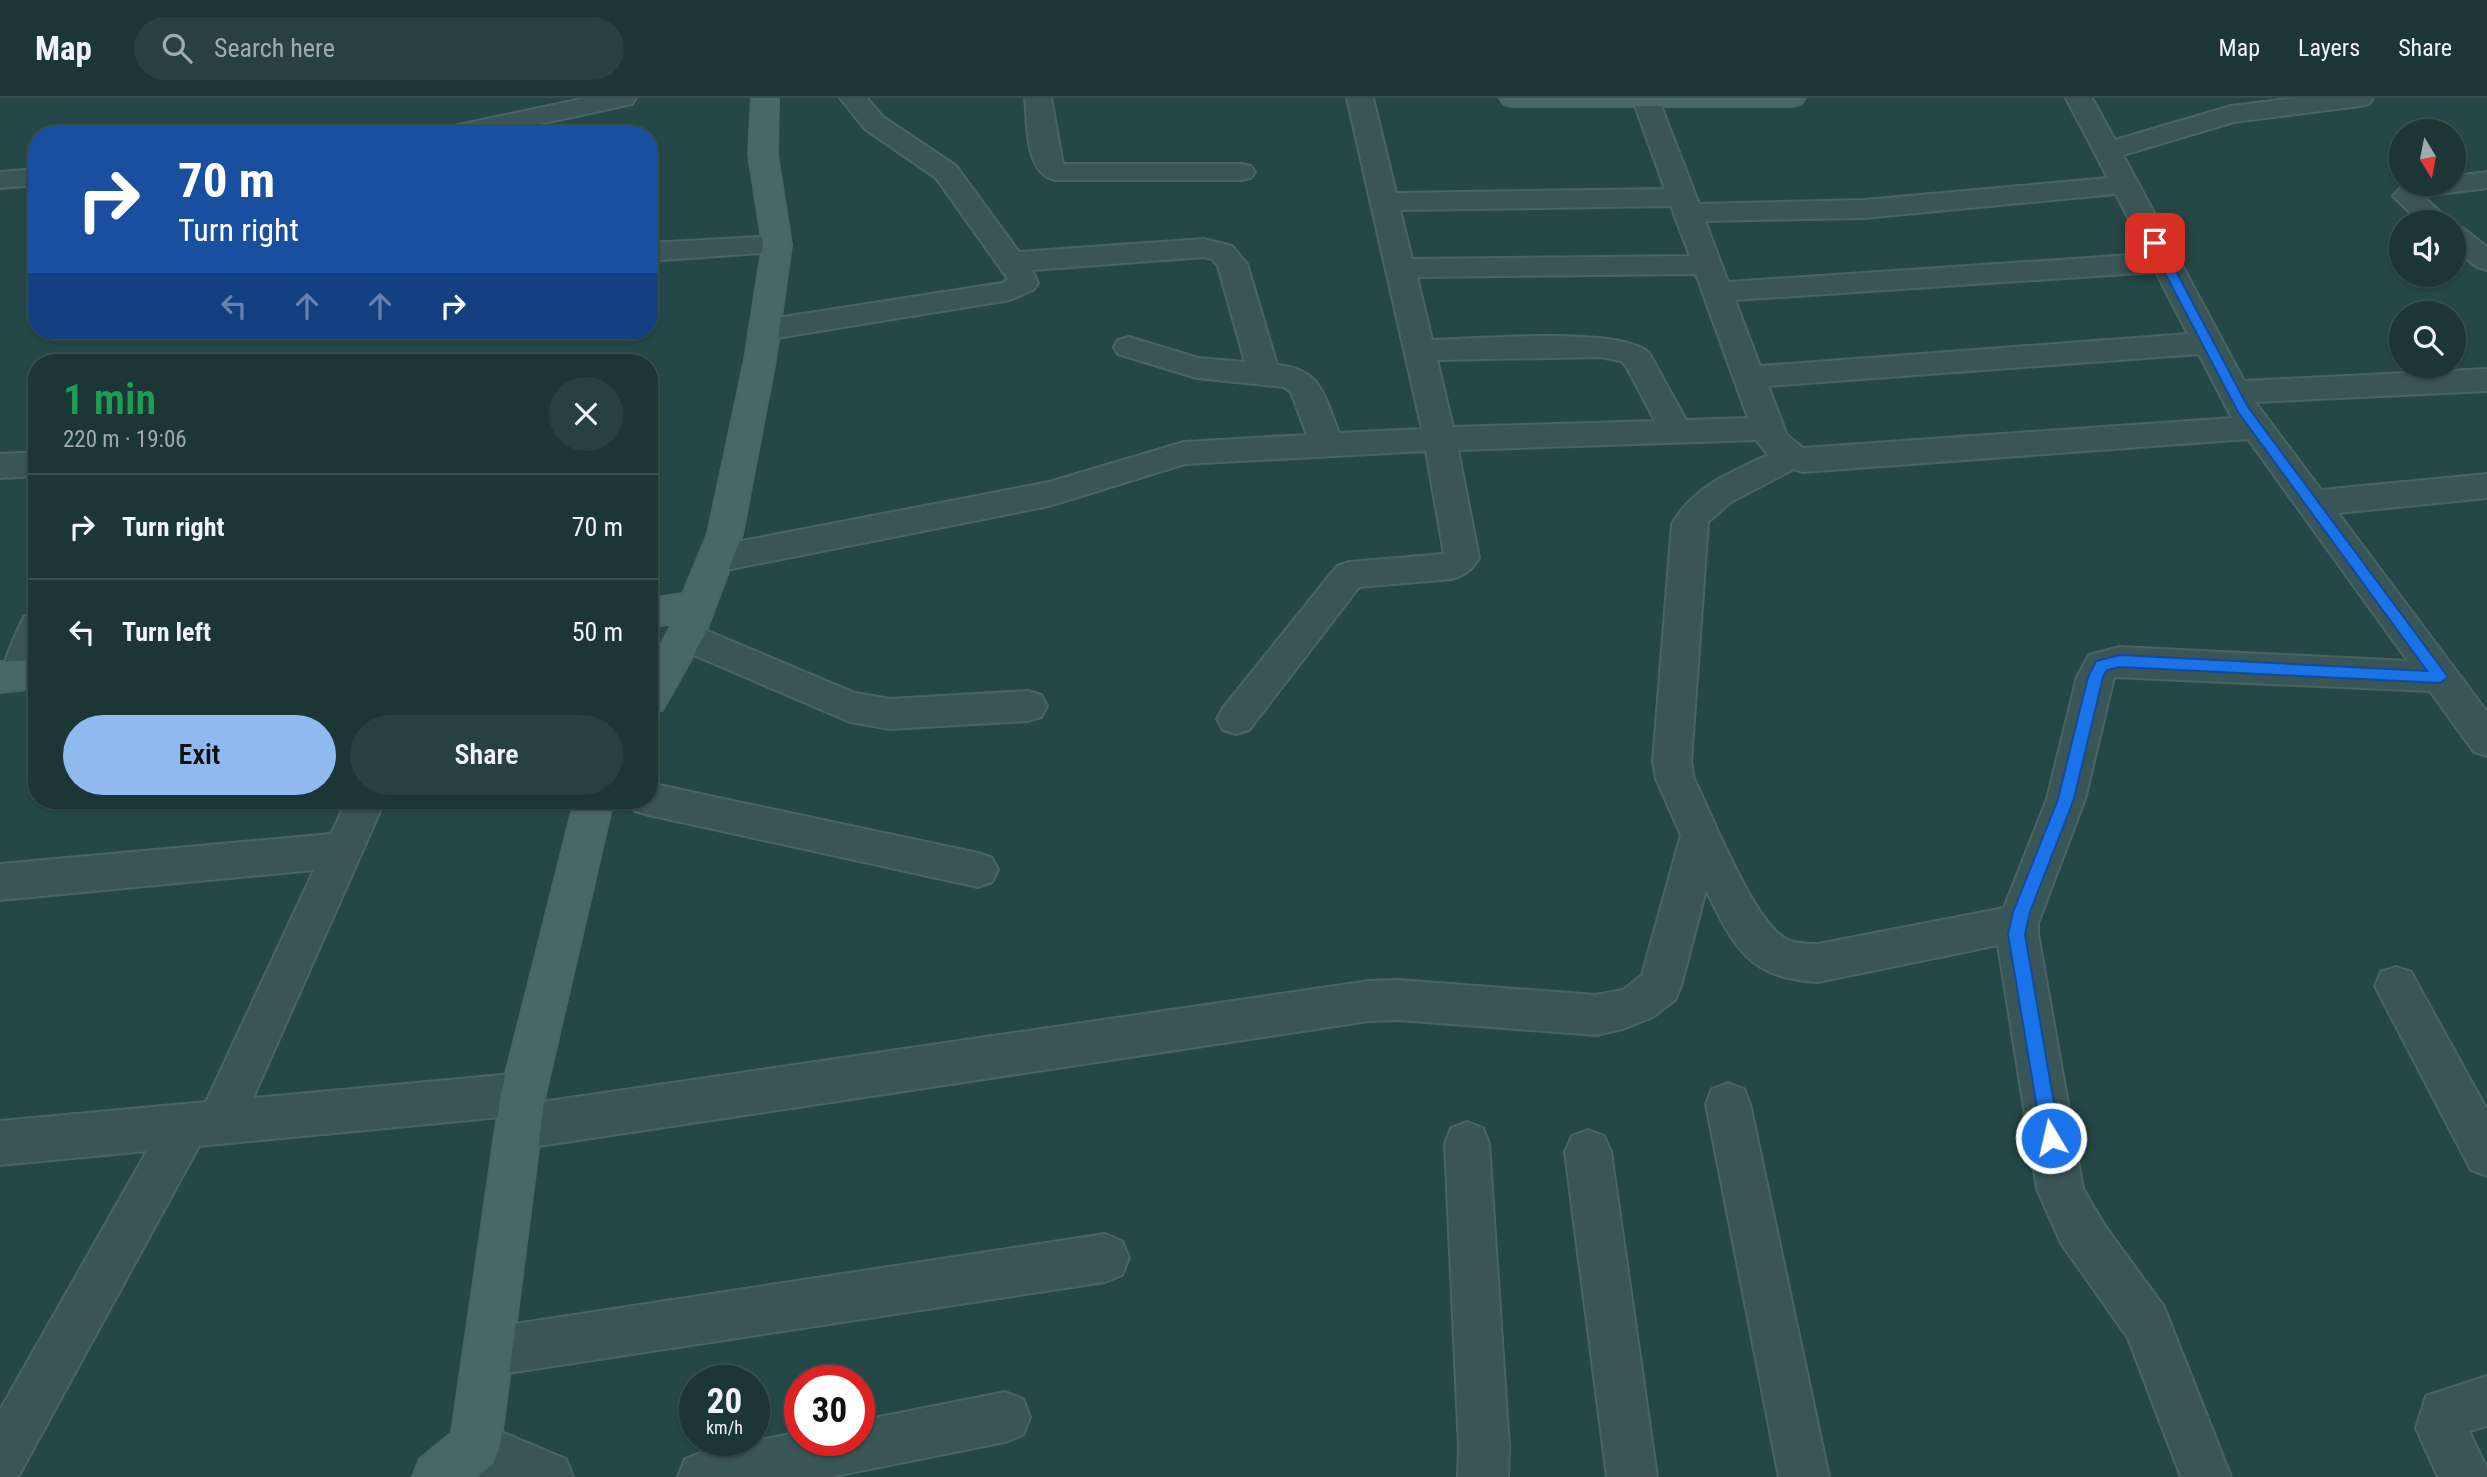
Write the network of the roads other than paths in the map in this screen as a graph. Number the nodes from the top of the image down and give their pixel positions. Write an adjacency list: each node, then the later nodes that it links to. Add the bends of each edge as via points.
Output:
1 (623, 98): 11 (street)
2 (765, 98): 24 (street, via 763,155)
3 (853, 98): 27 (street, via 874,123 946,172)
4 (1038, 98): 13 (street, via 1047,163 1055,172)
5 (1360, 98): 20 (street)
6 (1513, 98): 10 (street)
7 (1792, 98): 10 (street)
8 (2079, 98): 12 (street)
9 (2360, 98): 12 (street, via 2231,114)
10 (1646, 100): 21 (street)
11 (491, 126)
12 (2107, 151): 18 (street)
13 (1241, 172)
14 (28, 178): 15 (street)
15 (0, 180)
16 (2487, 180): 17 (street)
17 (2466, 182)
18 (2124, 185): 21 (street, via 1873,208); 28 (street)
19 (2408, 196): 22 (street)
20 (1384, 202): 21 (street); 29 (street)
21 (1686, 205): 30 (street)
22 (2423, 210)
23 (2466, 244): 26 (street)
24 (777, 245): 25 (street); 31 (street)
25 (658, 252)
26 (2487, 261)
27 (1012, 262): 31 (street, via 1023,283 1010,291); 35 (street, via 1204,248 1222,252 1232,264)
28 (2165, 262): 30 (street); 32 (street)
29 (1400, 268): 30 (street); 34 (street)
30 (1713, 279): 36 (street)
31 (764, 330): 49 (street, via 725,534)
32 (2208, 343): 36 (street); 38 (street)
33 (1129, 347): 35 (street, via 1197,368)
34 (1419, 350): 41 (street, via 1600,347 1631,352); 42 (street)
35 (1264, 373): 43 (street, via 1292,377 1304,386)
36 (1749, 377): 40 (street)
37 (2484, 380): 38 (street)
38 (2234, 392): 39 (street)
39 (2256, 427): 44 (street, via 1817,459); 48 (street)
40 (1768, 428): 41 (street); 44 (street, via 1773,441)
41 (1676, 431): 42 (street)
42 (1440, 439): 43 (street); 57 (street, via 1462,558 1452,566 1349,575)
43 (1327, 444): 49 (street, via 1184,453 1049,494)
44 (1791, 457): 62 (street, via 1709,501 1689,524 1672,762 1675,779)
45 (28, 464): 46 (street)
46 (0, 466)
47 (2487, 486): 48 (street)
48 (2312, 503): 54 (street)
49 (716, 559): 51 (street)
50 (658, 615): 51 (street)
51 (691, 621): 55 (street); 56 (street, via 850,707 869,712)
52 (28, 649): 53 (street)
53 (17, 676)
54 (2440, 677): 58 (street); 66 (street, via 2120,661 2102,665 2095,677 2066,799)
55 (658, 683)
56 (1028, 706)
57 (1236, 719)
58 (2487, 741)
59 (658, 801): 64 (street)
60 (362, 809): 63 (street)
61 (592, 809): 69 (street)
62 (1701, 833): 66 (street, via 1747,930 1767,950 1792,962 1818,962); 69 (street, via 1660,986 1644,1002 1625,1010 1596,1015 1369,1001)
63 (343, 850): 65 (street); 70 (street)
64 (978, 870)
65 (0, 882)
66 (2018, 923): 87 (street, via 2060,1189 2079,1233 2147,1324)
67 (2396, 986): 74 (street)
68 (1728, 1104): 86 (street)
69 (521, 1110): 70 (street); 76 (street)
70 (202, 1124): 71 (street); 79 (street)
71 (0, 1143)
72 (1467, 1144): 84 (street)
73 (1588, 1152): 85 (street)
74 (2487, 1154)
75 (1105, 1258): 76 (street)
76 (488, 1352): 80 (street)
77 (2487, 1401): 88 (street, via 2444,1414 2441,1428)
78 (1005, 1417): 83 (street)
79 (0, 1460)
80 (474, 1461): 81 (street); 82 (street)
81 (438, 1477)
82 (548, 1477)
83 (703, 1477)
84 (1483, 1477)
85 (1632, 1477)
86 (1804, 1477)
87 (2206, 1477)
88 (2465, 1477)

